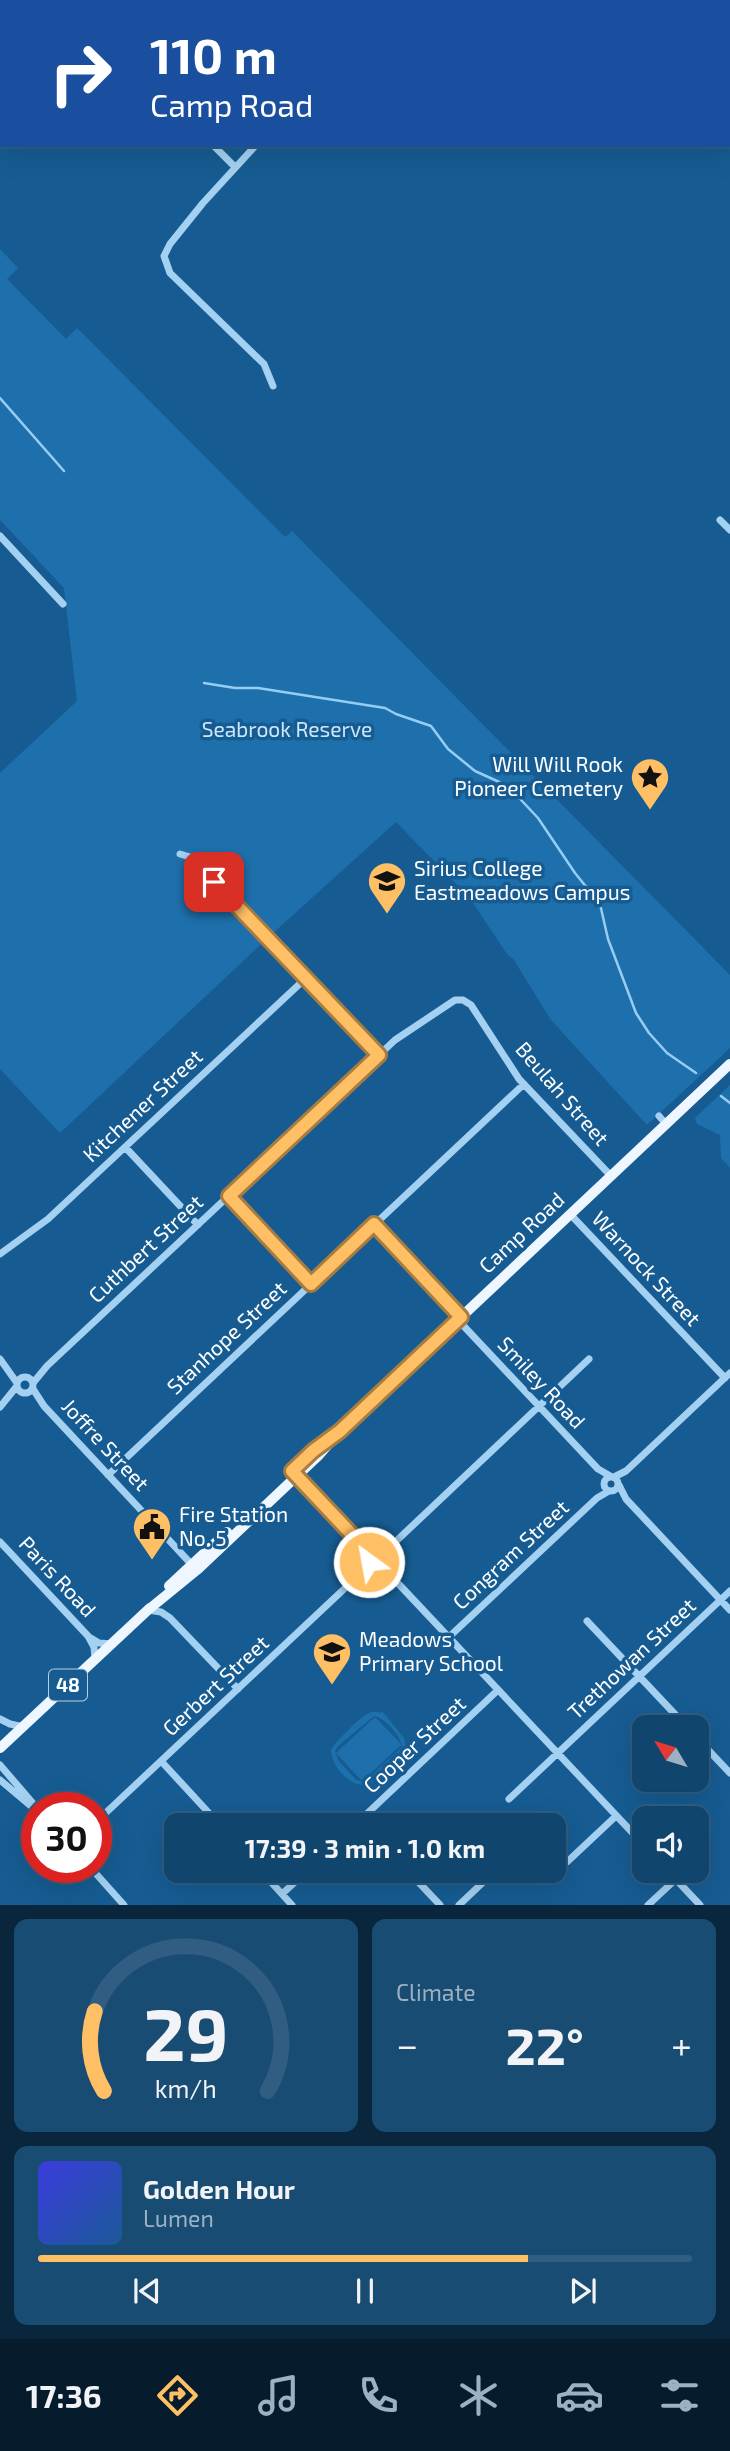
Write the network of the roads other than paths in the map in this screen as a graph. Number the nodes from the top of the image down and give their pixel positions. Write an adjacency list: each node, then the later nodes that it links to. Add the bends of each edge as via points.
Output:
1 (215, 147): 3 (street)
2 (254, 147): 3 (street)
3 (235, 167): 4 (street, via 170,244 165,262 170,273 264,364)
4 (272, 386)
5 (720, 520): 6 (street)
6 (730, 530)
7 (0, 536): 8 (street)
8 (63, 604)
9 (180, 855): 10 (street, via 190,857)
10 (306, 978): 12 (street); 15 (street, Kitchener Street)
11 (463, 1000): 12 (street, Cuthbert Street, via 450,1003 408,1030); 14 (street, Beulah Street, via 475,1010)
12 (379, 1055): 17 (street, Cuthbert Street)
13 (730, 1064): 16 (main road, Camp Road / 48, via 662,1120)
14 (524, 1084): 16 (street, Beulah Street); 19 (street, Stanhope Street)
15 (125, 1147): 20 (street); 21 (street, Kitchener Street, via 48,1219)
16 (611, 1177): 18 (main road, Camp Road / 48)
17 (229, 1196): 20 (street, Cuthbert Street); 22 (street)
18 (570, 1214): 23 (main road, Camp Road / 48); 26 (street, Warnock Street)
19 (374, 1224): 22 (street, Stanhope Street); 23 (street, Smiley Road)
20 (198, 1225): 27 (street, Cuthbert Street)
21 (0, 1254)
22 (311, 1284): 32 (street, Stanhope Street)
23 (459, 1319): 29 (street, Smiley Road); 31 (main road, Camp Road / 48)
24 (0, 1359): 27 (street, Joffre Street)
25 (589, 1359): 29 (street)
26 (727, 1376): 33 (street)
27 (25, 1385): 28 (street, Cuthbert Street); 32 (street, Joffre Street)
28 (2, 1405)
29 (539, 1406): 30 (street, Smiley Road); 38 (street)
30 (598, 1469): 33 (street, Smiley Road); 34 (street, Smiley Road)
31 (294, 1473): 36 (street); 40 (main road, Camp Road / 48)
32 (108, 1475): 40 (street, Joffre Street)
33 (616, 1481): 34 (street); 34 (street, via 606,1480); 35 (street)
34 (607, 1488): 35 (street); 50 (street, Congram Street)
35 (626, 1499): 44 (street)
36 (357, 1540): 38 (street); 39 (street)
37 (0, 1542): 49 (street, Paris Road)
38 (379, 1556): 39 (street); 39 (street, via 380,1566); 41 (street)
39 (371, 1563): 41 (street); 54 (street, Gerbert Street)
40 (194, 1567): 43 (main road, Camp Road / 48); 45 (main road, Camp Road / 48)
41 (393, 1578): 50 (street)
42 (730, 1591): 44 (street, Trethowan Street)
43 (165, 1598): 45 (main road, Camp Road / 48); 47 (street)
44 (721, 1600): 46 (street); 53 (street, Trethowan Street)
45 (148, 1610): 47 (street); 51 (main road, Camp Road / 48)
46 (730, 1610)
47 (170, 1618): 54 (street)
48 (587, 1621): 53 (street)
49 (88, 1636): 51 (street, Paris Road); 52 (street, Paris Road)
50 (449, 1637): 55 (street)
51 (112, 1644): 52 (main road, Camp Road / 48)
52 (95, 1660): 58 (main road, Camp Road / 48)
53 (639, 1676): 56 (street); 61 (street, Trethowan Street)
54 (238, 1689): 62 (street, Gerbert Street)
55 (498, 1690): 61 (street); 71 (street, Cooper Street)
56 (676, 1715)
57 (0, 1719): 58 (street)
58 (23, 1727): 59 (main road, Camp Road / 48)
59 (0, 1748)
60 (709, 1751): 64 (street)
61 (558, 1753): 68 (street, Trethowan Street); 72 (street)
62 (161, 1761): 69 (street, Gerbert Street); 70 (street)
63 (0, 1765): 66 (street)
64 (730, 1773)
65 (0, 1780): 67 (street)
66 (23, 1792)
67 (21, 1796)
68 (509, 1799)
69 (112, 1807)
70 (209, 1813)
71 (371, 1813)
72 (617, 1816): 73 (street); 74 (street)
73 (632, 1832)
74 (567, 1862)
75 (104, 1883): 83 (street)
76 (272, 1883): 82 (street)
77 (294, 1883): 82 (street)
78 (419, 1883): 85 (street)
79 (482, 1883): 86 (street)
80 (672, 1883): 87 (street)
81 (680, 1883): 88 (street)
82 (282, 1894): 84 (street)
83 (124, 1905)
84 (292, 1905)
85 (440, 1905)
86 (459, 1905)
87 (648, 1905)
88 (700, 1905)

